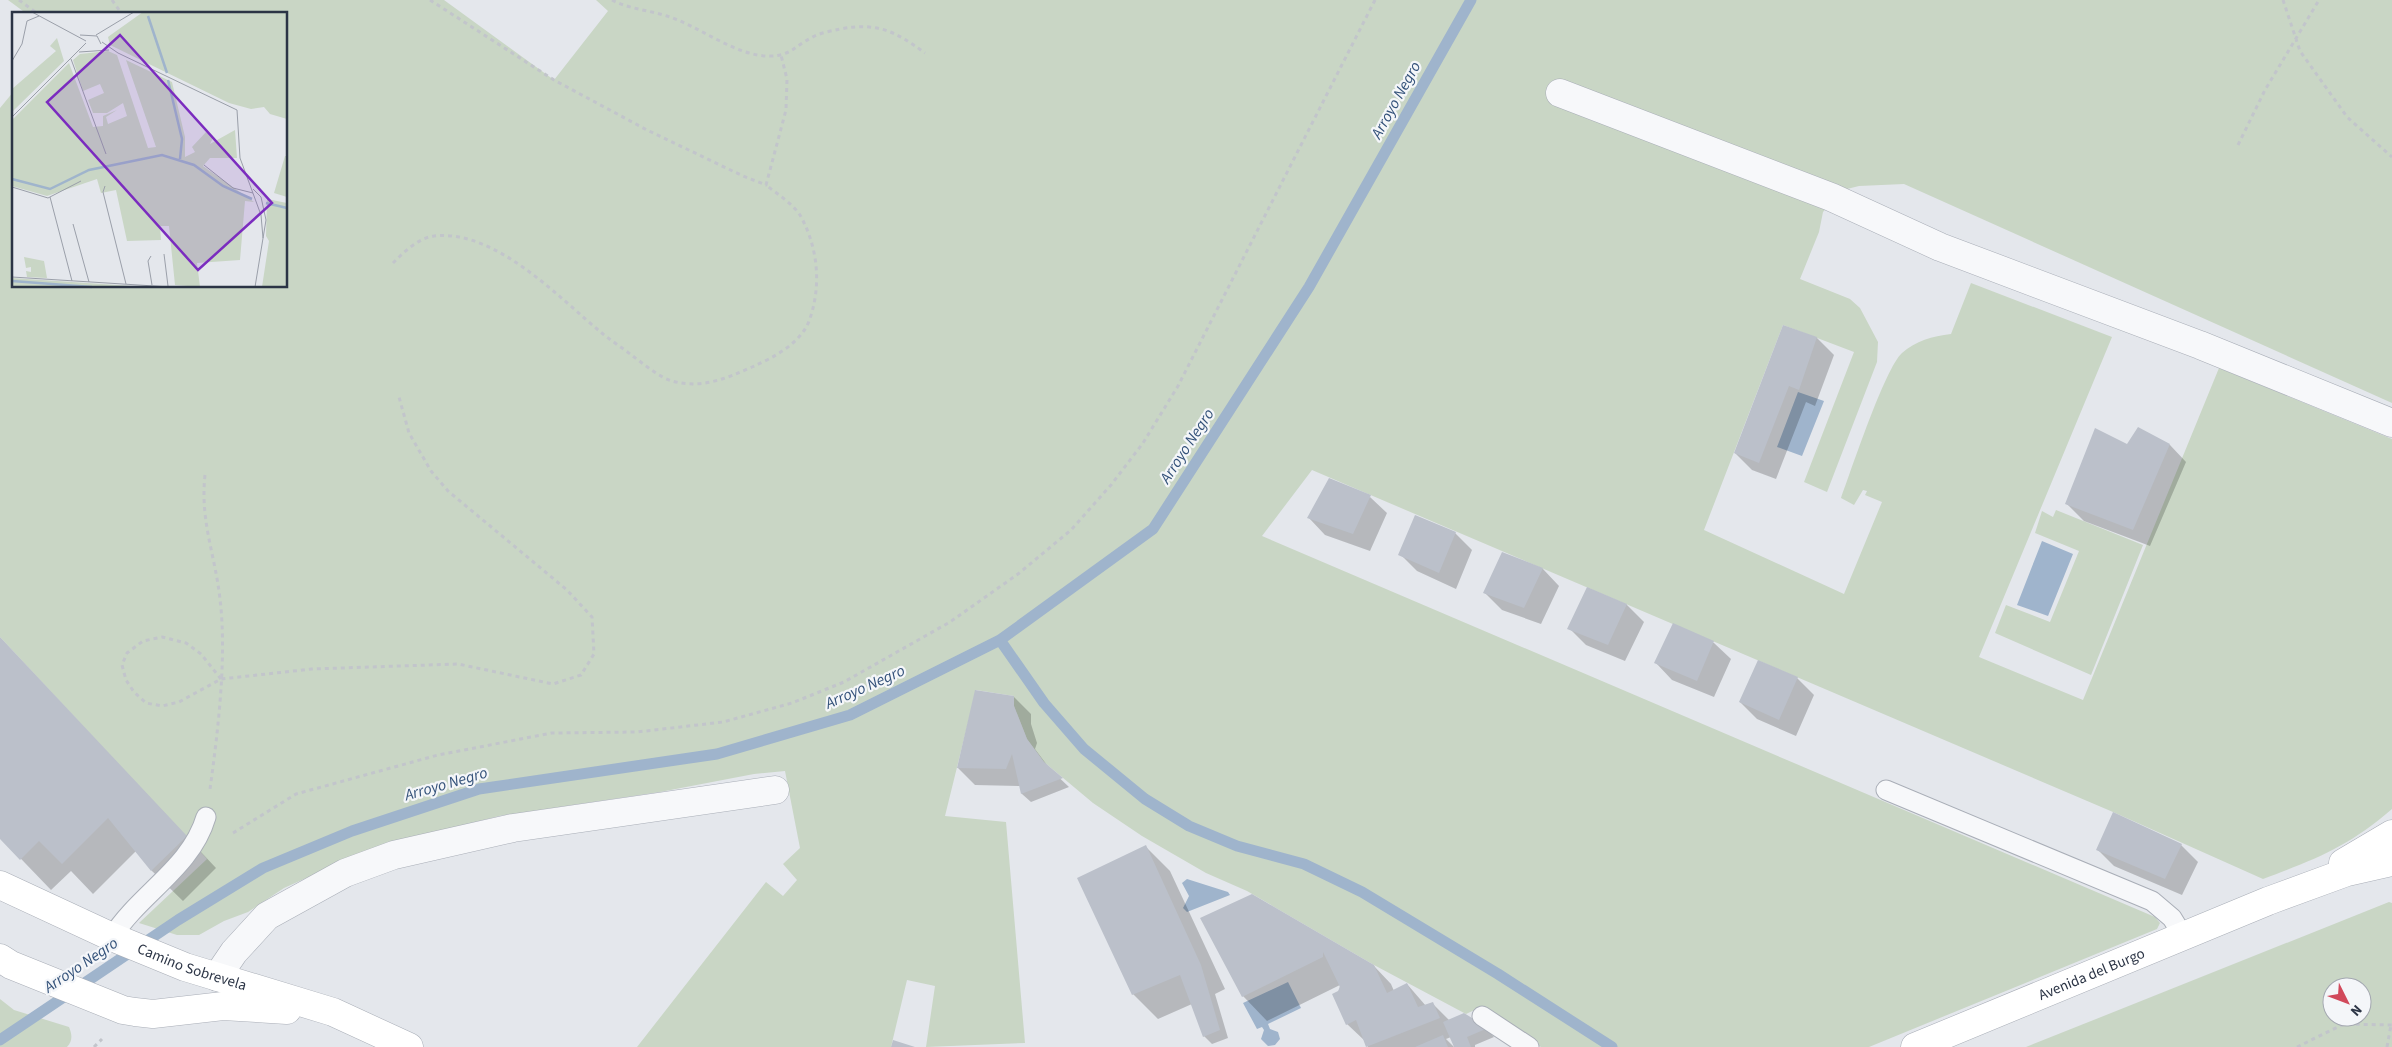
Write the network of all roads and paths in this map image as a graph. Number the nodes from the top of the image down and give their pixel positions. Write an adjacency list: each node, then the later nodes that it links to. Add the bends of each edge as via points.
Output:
1 (19, 0): 8 (path)
2 (112, 0): 9 (path)
3 (430, 0): 16 (path, via 554,80 647,130 742,176)
4 (612, 0): 12 (path, via 623,6 668,16 747,52)
5 (1375, 0): 26 (path, via 1178,386 1143,443 1071,530 1018,574 950,622 844,682 792,703 723,722 637,732 552,733 438,755 296,794 240,830 215,842)
6 (2283, 0): 10 (path)
7 (2319, 0): 10 (path)
8 (35, 12)
9 (121, 12)
10 (2295, 37): 14 (path); 15 (path, via 2300,51 2346,117)
11 (925, 53): 12 (path, via 903,37 877,27 859,26 810,38 790,53)
12 (780, 55): 16 (path, via 787,79 786,110)
13 (1560, 93): 19 (street, via 1831,197 1940,247 2200,345)
14 (2238, 145)
15 (2392, 157)
16 (766, 184): 17 (path, via 799,214 815,253 817,293 808,323 795,342 763,362 731,377 700,385 670,380 647,367 603,334 555,291 483,244 463,238 433,236 408,248)
17 (393, 263)
18 (399, 396): 21 (path, via 409,433 448,491 567,590 592,617 594,654 581,675 553,684 458,664 312,669)
19 (2392, 423)
20 (205, 475): 21 (path, via 206,531 220,599)
21 (221, 679): 21 (path, via 201,654 186,643 162,637 143,641 127,653 122,665 134,692 146,703 162,706 179,702); 24 (path)
22 (775, 790): 33 (street, via 513,828 394,855 345,873 267,916 234,952)
23 (1886, 790): 30 (lane, via 2152,901 2172,918)
24 (206, 817): 26 (lane)
25 (2392, 834): 29 (main road, via 2343,864)
26 (195, 845): 31 (lane, via 124,920)
27 (2392, 862): 29 (main road, via 2347,872)
28 (0, 885): 31 (main road, Camino Sobrevela)
29 (2268, 900): 30 (main road, Avenida del Burgo)
30 (2183, 936): 39 (main road, Avenida del Burgo)
31 (112, 938): 33 (main road, Camino Sobrevela)
32 (5, 961): 34 (main road, Camino Sobrevela, via 123,1010 153,1014 223,1006)
33 (218, 977): 34 (main road, Camino Sobrevela)
34 (333, 1012): 37 (main road, Camino Sobrevela)
35 (1482, 1016): 38 (lane)
36 (2391, 1025): 40 (path, via 2344,1024); 41 (path)
37 (409, 1047)
38 (1529, 1047)
39 (1915, 1047)
40 (2297, 1047)
41 (2387, 1047)

